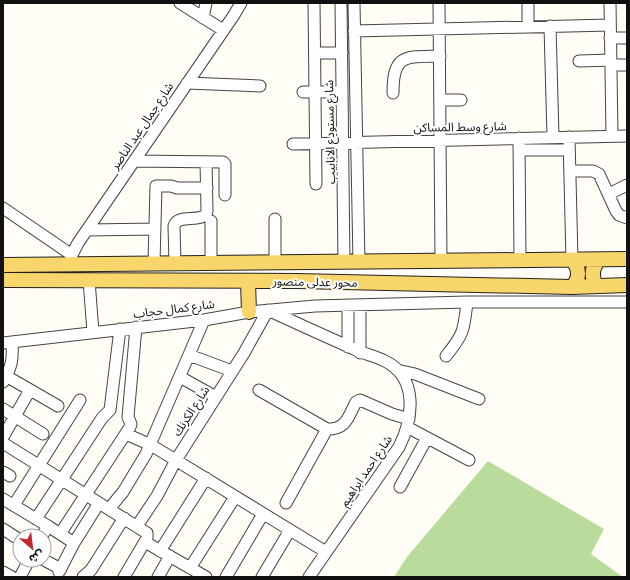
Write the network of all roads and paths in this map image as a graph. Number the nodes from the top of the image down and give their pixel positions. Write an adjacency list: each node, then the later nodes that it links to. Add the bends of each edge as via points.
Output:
1 (181, 3): 10 (street)
2 (206, 3): 10 (street)
3 (241, 3): 15 (street, شارع جمال عبد الناصر)
4 (314, 3): 19 (street)
5 (341, 3): 20 (street, شارع مستودع الانابيب)
6 (354, 3): 16 (street)
7 (439, 3): 14 (street)
8 (528, 3): 13 (street)
9 (610, 3): 11 (street)
10 (203, 18): 15 (street)
11 (610, 25): 12 (street); 17 (street)
12 (550, 26): 13 (street); 37 (street)
13 (528, 27): 14 (street)
14 (439, 29): 16 (street); 21 (street)
15 (223, 30): 25 (street, شارع جمال عبد الناصر)
16 (354, 31): 40 (street)
17 (610, 38): 18 (street); 23 (street)
18 (627, 38)
19 (315, 53): 20 (street); 28 (street)
20 (342, 53): 29 (street, شارع مستودع الانابيب)
21 (440, 56): 30 (street, via 410,57 400,63 394,72); 31 (street)
22 (579, 61): 23 (street)
23 (611, 62): 24 (street); 33 (street)
24 (627, 65)
25 (187, 83): 26 (street); 45 (street, شارع جمال عبد الناصر)
26 (260, 86)
27 (303, 92): 28 (street)
28 (315, 92): 29 (street); 41 (street)
29 (342, 92): 39 (street, شارع مستودع الانابيب)
30 (393, 93)
31 (440, 100): 32 (street); 38 (street)
32 (461, 100)
33 (612, 136): 34 (street, شارع وسط المساكن); 35 (street, شارع وسط المساكن)
34 (627, 136)
35 (569, 137): 37 (street, شارع وسط المساكن); 44 (street)
36 (519, 138): 37 (street, شارع وسط المساكن); 38 (street, شارع وسط المساكن); 43 (street)
37 (553, 138)
38 (440, 140): 40 (street, شارع وسط المساكن); 63 (street)
39 (343, 142): 40 (street, شارع وسط المساكن); 41 (street, شارع وسط المساكن); 67 (street, شارع مستودع الانابيب)
40 (356, 142): 68 (street)
41 (316, 143): 42 (street, شارع وسط المساكن); 48 (street)
42 (293, 144)
43 (519, 150): 44 (street); 64 (street)
44 (569, 150): 47 (street)
45 (134, 161): 46 (street); 58 (street, شارع جمال عبد الناصر)
46 (206, 162): 50 (street); 52 (street, via 224,163)
47 (570, 171): 51 (street, via 596,172); 60 (street)
48 (316, 184)
49 (627, 185): 51 (street)
50 (206, 188): 57 (street, via 156,186); 70 (street, via 206,215 178,220 175,223)
51 (609, 194): 54 (street, via 619,215)
52 (224, 195)
53 (3, 208): 59 (street)
54 (627, 218)
55 (275, 220): 66 (street)
56 (211, 221): 65 (street)
57 (155, 229): 58 (street); 69 (street)
58 (88, 230): 59 (street, شارع جمال عبد الناصر, via 78,243)
59 (71, 260): 69 (main road, محور عدلى منصور); 71 (main road, محور عدلى منصور)
60 (572, 260): 61 (main road, محور عدلى منصور); 64 (main road, محور عدلى منصور); 77 (main road, via 577,266 578,273 577,281)
61 (599, 260): 62 (main road, محور عدلى منصور); 76 (main road, via 592,274)
62 (627, 260)
63 (442, 261): 64 (main road, محور عدلى منصور); 68 (main road, محور عدلى منصور)
64 (520, 261)
65 (211, 262): 66 (main road, محور عدلى منصور); 70 (main road, محور عدلى منصور)
66 (275, 262): 67 (main road, محور عدلى منصور)
67 (344, 262): 68 (main road, محور عدلى منصور)
68 (358, 262)
69 (154, 263): 70 (main road, محور عدلى منصور)
70 (175, 263)
71 (3, 265)
72 (89, 280): 73 (main road, محور عدلى منصور); 74 (main road, محور عدلى منصور); 87 (street)
73 (248, 281): 77 (main road, محور عدلى منصور); 83 (main road)
74 (3, 282)
75 (627, 285): 76 (main road, محور عدلى منصور)
76 (596, 286): 77 (main road, محور عدلى منصور)
77 (572, 287)
78 (467, 302): 79 (street, شارع كمال حجاب); 81 (street, شارع كمال حجاب); 92 (street, via 463,332)
79 (627, 302)
80 (348, 305): 81 (street, شارع كمال حجاب); 82 (street, شارع كمال حجاب); 89 (street)
81 (360, 305): 90 (street)
82 (268, 310): 83 (street, شارع كمال حجاب); 89 (street, شارع احمد ابراهيم); 94 (street, شارع الكرنك)
83 (249, 312): 84 (street, شارع كمال حجاب)
84 (204, 320): 85 (street, شارع كمال حجاب); 91 (street)
85 (136, 327): 86 (street, شارع كمال حجاب); 107 (street, via 128,417 131,424)
86 (120, 329): 87 (street, شارع كمال حجاب); 117 (street, via 111,409 102,418)
87 (93, 332): 88 (street, شارع كمال حجاب)
88 (8, 342): 96 (street, via 13,361)
89 (348, 346): 90 (street, شارع احمد ابراهيم)
90 (360, 353): 93 (street, شارع احمد ابراهيم, via 386,361)
91 (189, 355): 94 (street); 95 (street)
92 (446, 356)
93 (397, 370): 100 (street, via 415,374); 105 (street, شارع احمد ابراهيم, via 406,382 409,394 411,407)
94 (232, 371): 99 (street, شارع الكرنك)
95 (180, 377): 99 (street); 112 (street)
96 (5, 379): 97 (street)
97 (30, 390): 102 (street); 104 (street)
98 (259, 390): 106 (street)
99 (216, 397): 113 (street, شارع الكرنك)
100 (479, 399)
101 (80, 400): 115 (street)
102 (58, 406)
103 (3, 409): 104 (street)
104 (15, 416): 108 (street); 109 (street)
105 (408, 423): 106 (street, via 360,400 356,402 344,425 336,429); 110 (street); 137 (street, شارع احمد ابراهيم, via 393,456)
106 (327, 429): 123 (street)
107 (128, 430): 112 (street); 119 (street)
108 (43, 434)
109 (3, 437)
110 (427, 438): 114 (street); 118 (street)
111 (3, 443): 115 (street)
112 (151, 444): 113 (street); 125 (street, via 135,473)
113 (176, 460): 116 (street); 130 (street, شارع الكرنك)
114 (469, 460)
115 (38, 466): 117 (street); 124 (street)
116 (206, 478): 120 (street); 138 (street)
117 (61, 480): 119 (street); 128 (street)
118 (400, 487)
119 (85, 495): 122 (street); 133 (street)
120 (235, 497): 126 (street); 142 (street)
121 (3, 499): 124 (street)
122 (99, 503): 125 (street); 136 (street)
123 (286, 503)
124 (14, 505): 128 (street)
125 (109, 509): 127 (street)
126 (263, 514): 132 (street); 148 (street)
127 (124, 518): 130 (street); 145 (street, via 91,570)
128 (36, 519): 129 (street)
129 (48, 526): 133 (street)
130 (137, 526): 135 (street, via 147,533)
131 (3, 529): 134 (street)
132 (290, 530): 137 (street); 149 (street)
133 (60, 534): 136 (street)
134 (12, 535)
135 (145, 542): 138 (street); 146 (street)
136 (74, 544): 139 (street, via 60,570)
137 (326, 552): 150 (street, شارع احمد ابراهيم)
138 (165, 554): 142 (street); 147 (street)
139 (52, 565)
140 (25, 568): 144 (street)
141 (3, 572): 143 (street)
142 (198, 574)
143 (12, 577)
144 (20, 577)
145 (83, 577)
146 (124, 577)
147 (158, 577)
148 (226, 577)
149 (262, 577)
150 (309, 577)

